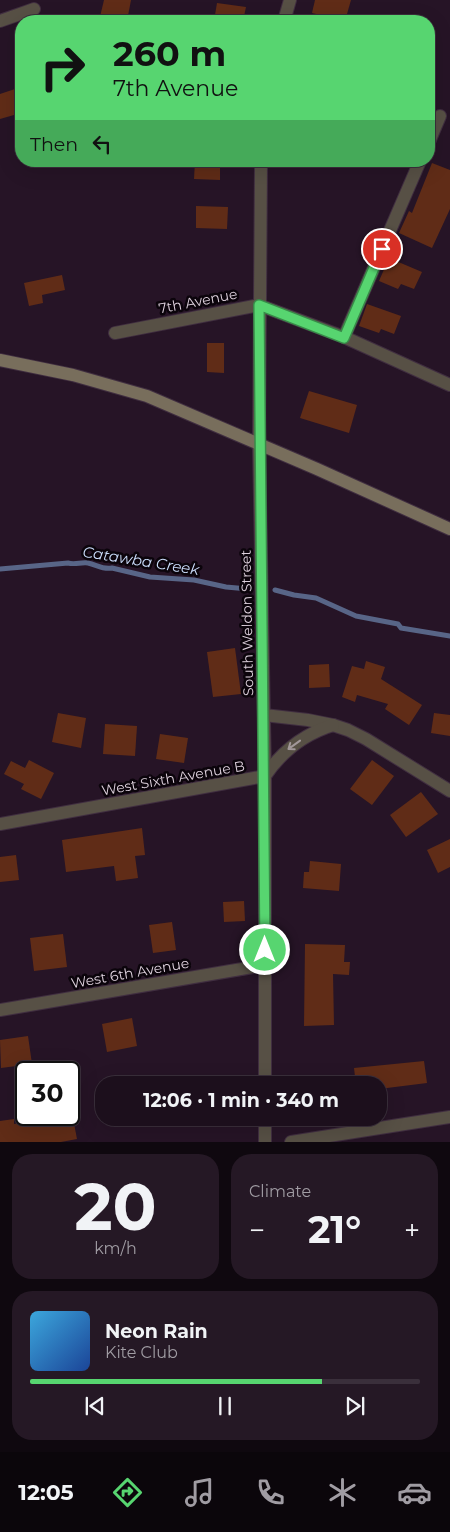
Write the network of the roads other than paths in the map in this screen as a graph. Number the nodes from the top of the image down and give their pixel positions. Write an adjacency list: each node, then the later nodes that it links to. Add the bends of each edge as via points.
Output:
1 (290, 0): 4 (street)
2 (34, 9): 3 (street)
3 (17, 15)
4 (286, 15)
5 (15, 16): 6 (street)
6 (0, 21)
7 (440, 116): 8 (street)
8 (435, 128)
9 (260, 167): 11 (street, South Weldon Street)
10 (417, 167): 13 (street)
11 (259, 305): 12 (street, 7th Avenue); 13 (street); 16 (street, South Weldon Street)
12 (115, 332)
13 (344, 338): 15 (street)
14 (0, 360): 16 (main road, via 73,375 138,394)
15 (450, 385)
16 (259, 444): 17 (main road); 18 (street, South Weldon Street)
17 (450, 529)
18 (264, 715): 19 (street); 20 (street, South Weldon Street)
19 (334, 725): 20 (street, West Sixth Avenue B, one-way to 20, via 297,742); 21 (street, via 366,739)
20 (265, 776): 22 (street, West Sixth Avenue B); 23 (street, South Weldon Street)
21 (450, 792)
22 (0, 824)
23 (265, 965): 24 (street, West 6th Avenue); 25 (street, South Weldon Street)
24 (0, 1010)
25 (265, 1076)
26 (450, 1117): 29 (street)
27 (265, 1126): 28 (street)
28 (265, 1142)
29 (292, 1142)

